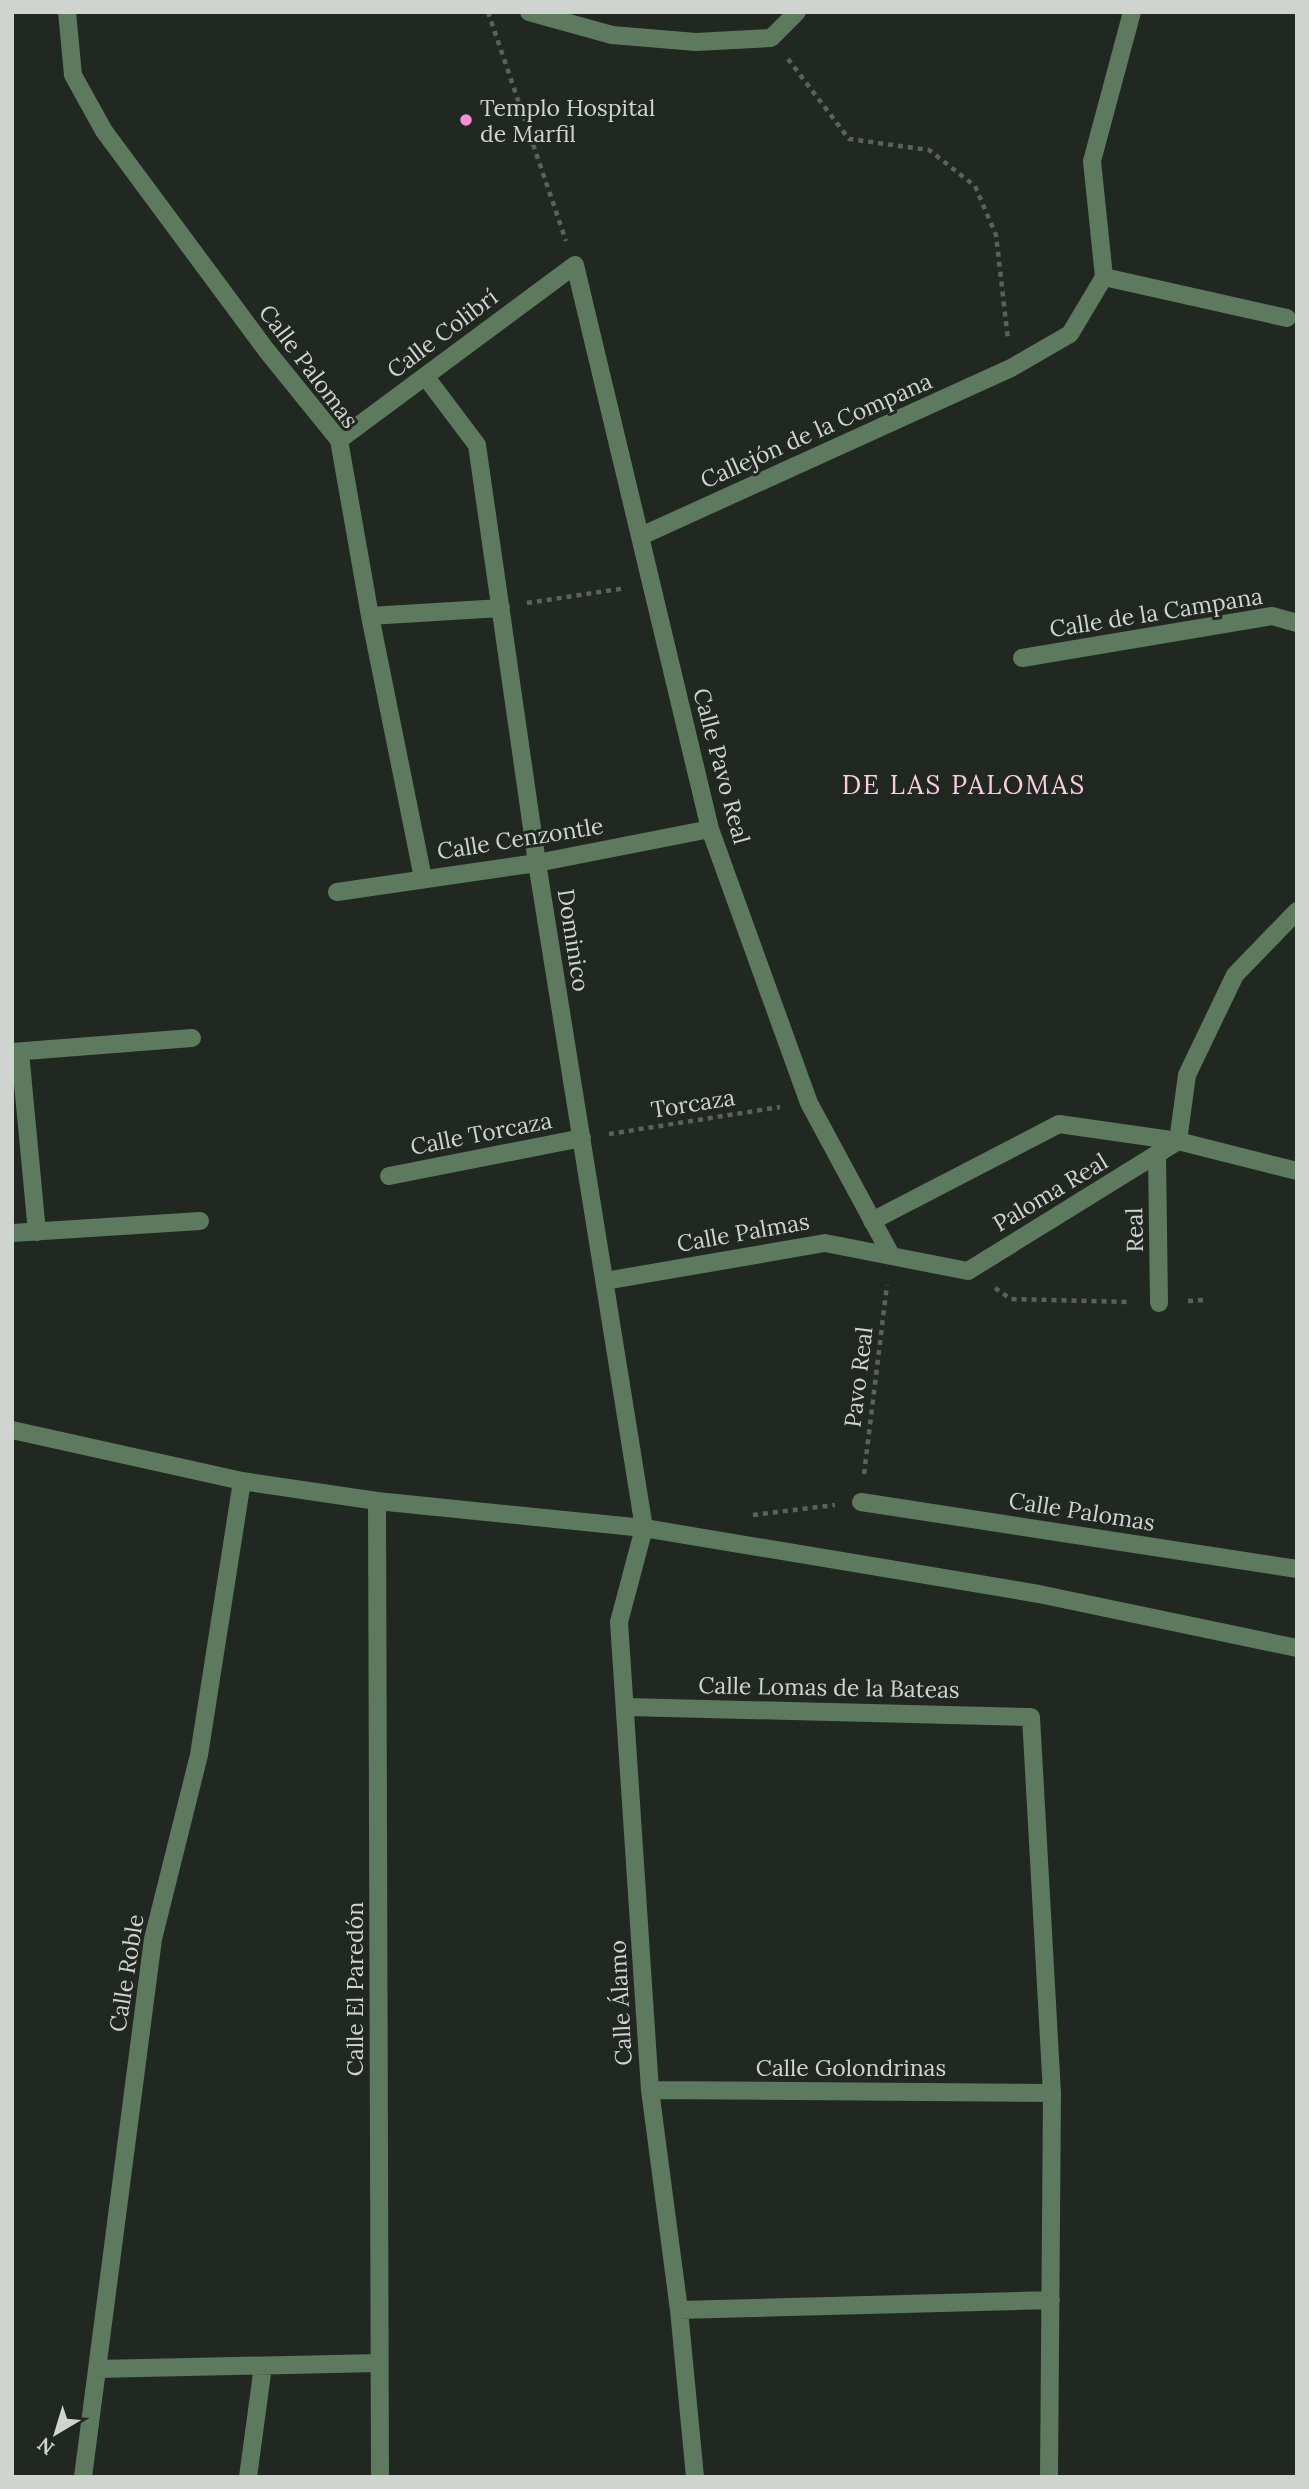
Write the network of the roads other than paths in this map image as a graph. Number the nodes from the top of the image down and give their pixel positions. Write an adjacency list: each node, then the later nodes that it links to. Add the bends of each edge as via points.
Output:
1 (66, 12): 9 (street, Calle Palomas, via 73,75 104,131)
2 (529, 12): 3 (street, via 612,35 696,42 771,37)
3 (797, 12)
4 (1132, 12): 6 (street, via 1092,161)
5 (575, 265): 8 (street, Calle Colibrí); 10 (street, Calle Pavo Real)
6 (1104, 277): 7 (street); 10 (street, Callejón de la Compana, via 1070,334 1011,368)
7 (1287, 318)
8 (425, 376): 9 (street, Calle Colibrí); 11 (street, Dominico, via 477,445)
9 (339, 440): 12 (street, Calle Palomas)
10 (641, 536): 15 (street, Calle Pavo Real)
11 (501, 608): 12 (street); 16 (street, Dominico)
12 (370, 616): 17 (street, Calle Palomas)
13 (1297, 623): 14 (street, Calle de la Campana, via 1272,616)
14 (1022, 659)
15 (710, 829): 16 (street, Calle Cenzontle); 28 (street, Calle Pavo Real, via 809,1103)
16 (537, 863): 17 (street, Calle Cenzontle); 22 (street, Dominico)
17 (423, 878): 18 (street, Calle Cenzontle)
18 (337, 892)
19 (1297, 911): 23 (street, via 1235,975 1187,1075)
20 (192, 1038): 21 (street)
21 (16, 1052): 29 (street)
22 (582, 1138): 26 (street, Calle Torcaza); 32 (street, Dominico)
23 (1178, 1141): 24 (street, Paloma Real); 25 (street); 28 (street, via 1059,1124)
24 (1157, 1156): 31 (street, Paloma Real, via 968,1271); 33 (street, Real)
25 (1297, 1171)
26 (389, 1177)
27 (200, 1221): 29 (street)
28 (872, 1221): 31 (street, Calle Pavo Real)
29 (37, 1232): 30 (street)
30 (12, 1233)
31 (891, 1255): 32 (street, Calle Palmas, via 825,1243)
32 (605, 1281): 38 (street, Dominico)
33 (1159, 1303)
34 (12, 1430): 35 (street)
35 (242, 1481): 36 (street); 48 (street, Calle Roble, via 199,1755 153,1939)
36 (377, 1502): 38 (street); 46 (street, Calle El Paredón)
37 (860, 1502): 39 (street, Calle Palomas)
38 (645, 1528): 40 (street, via 1039,1594); 41 (street, Calle Álamo, via 619,1622)
39 (1297, 1569)
40 (1297, 1648)
41 (627, 1707): 42 (street, Calle Álamo); 43 (street, Calle Lomas de la Bateas, via 1031,1717)
42 (650, 2090): 43 (street, Calle Golondrinas); 45 (street, Calle Álamo)
43 (1052, 2093): 44 (street)
44 (1051, 2300): 45 (street); 53 (street)
45 (679, 2310): 52 (street, Calle Álamo)
46 (379, 2363): 47 (street); 51 (street, Calle El Paredón)
47 (262, 2365): 48 (street); 50 (street)
48 (97, 2369): 49 (street, Calle Roble)
49 (83, 2477)
50 (248, 2477)
51 (380, 2477)
52 (695, 2477)
53 (1049, 2477)

